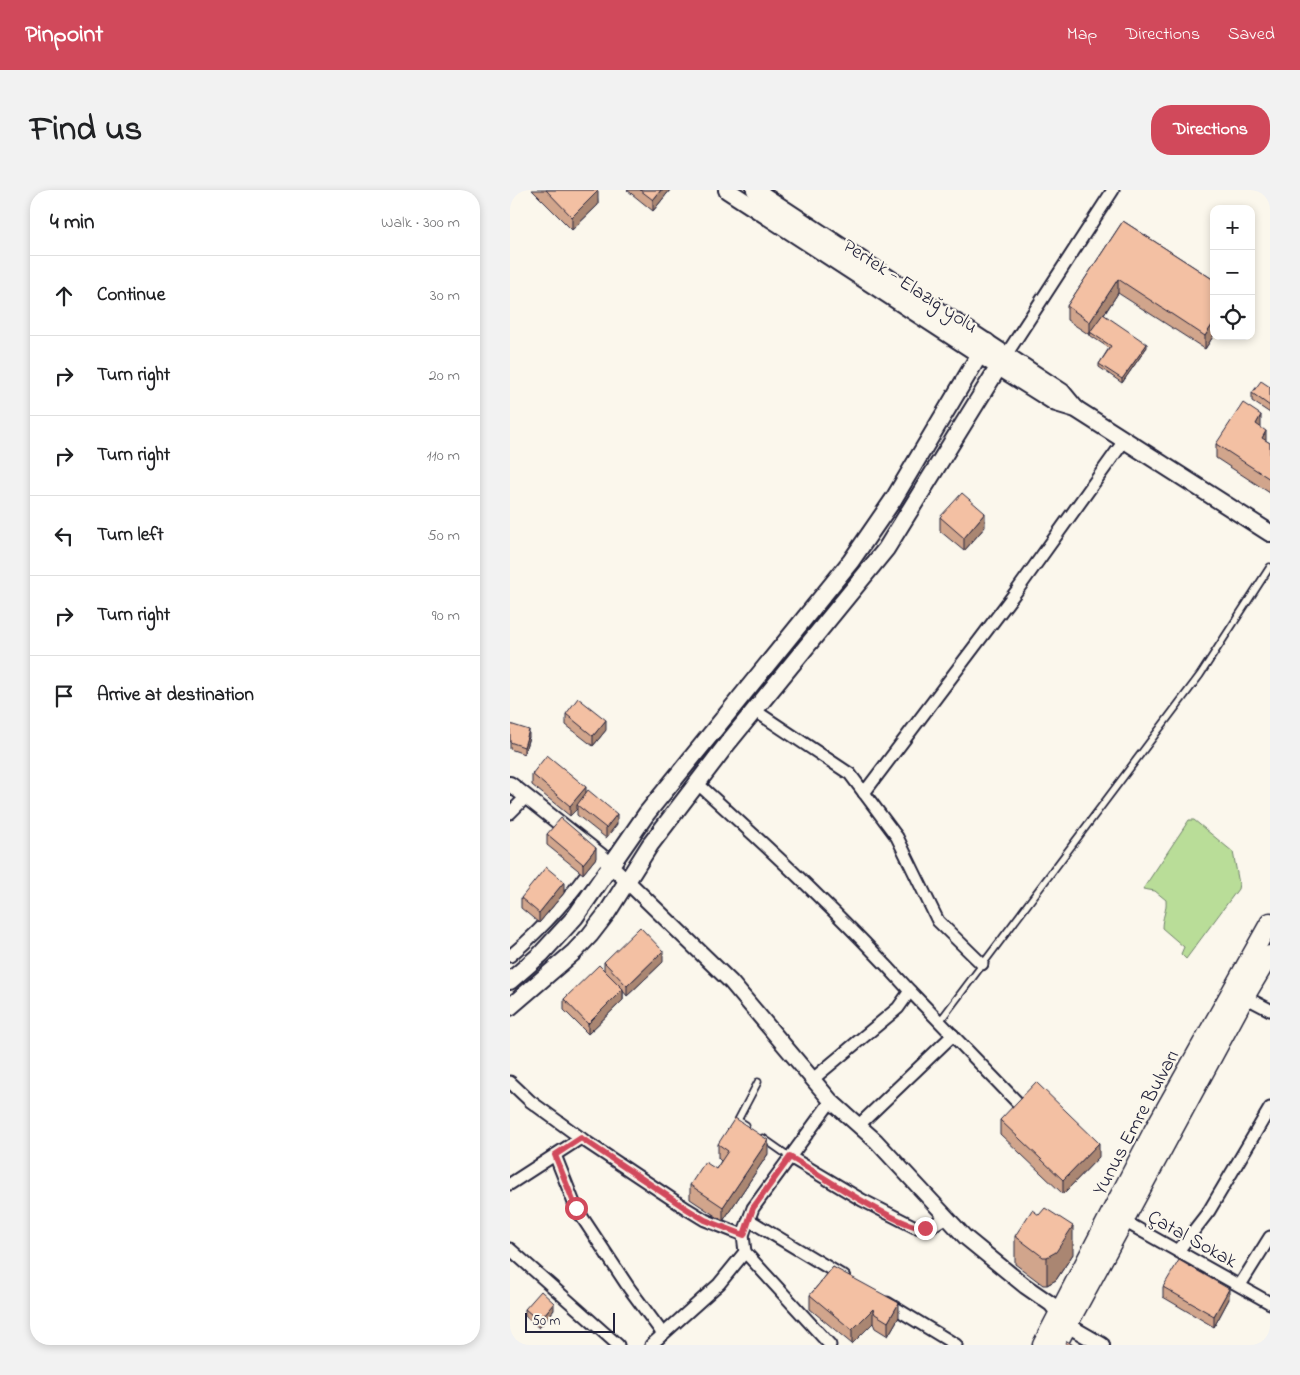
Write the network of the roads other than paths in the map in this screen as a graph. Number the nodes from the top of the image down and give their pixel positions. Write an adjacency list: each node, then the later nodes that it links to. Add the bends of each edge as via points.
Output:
1 (727, 190): 4 (main road, Pertek - Elazığ yolu)
2 (755, 190): 4 (main road, Pertek - Elazığ yolu)
3 (1113, 190): 5 (street)
4 (983, 349): 5 (main road, Pertek - Elazığ yolu); 15 (main road, via 873,531)
5 (1002, 361): 6 (main road, Pertek - Elazığ yolu, via 1056,403 1076,409); 9 (main road, via 886,550)
6 (1124, 441): 7 (main road, Pertek - Elazığ yolu); 12 (street, via 1018,589)
7 (1270, 533)
8 (1270, 567): 20 (lane, via 1200,675)
9 (754, 710): 10 (main road); 12 (street, via 850,774)
10 (697, 783): 16 (main road, via 650,846); 22 (street, via 780,858)
11 (510, 784): 13 (street)
12 (864, 793): 20 (street, via 897,837 938,921)
13 (526, 797): 14 (street); 15 (street)
14 (510, 813)
15 (605, 860): 16 (street); 19 (street, via 537,934); 21 (main road, via 576,917 559,937)
16 (628, 882): 24 (main road, via 574,952); 28 (street, via 731,982)
17 (1270, 922): 53 (main road, Yunus Emre Bulvarı, via 1153,1131)
18 (1270, 955): 23 (main road, Yunus Emre Bulvarı)
19 (510, 956)
20 (982, 964): 26 (lane)
21 (510, 981)
22 (910, 990): 26 (street); 28 (street, via 898,1008)
23 (1245, 997): 25 (street); 43 (main road, Yunus Emre Bulvarı)
24 (510, 1007)
25 (1270, 1010)
26 (940, 1021): 27 (street)
27 (953, 1035): 32 (street); 34 (street)
28 (812, 1079): 31 (street)
29 (510, 1082): 37 (street, via 530,1101)
30 (758, 1082): 35 (lane, via 738,1120)
31 (831, 1101): 34 (street); 39 (street)
32 (1017, 1102)
33 (1270, 1108): 46 (street, via 1209,1211)
34 (859, 1125): 41 (street, via 921,1187)
35 (753, 1131)
36 (760, 1136): 39 (lane)
37 (581, 1138): 38 (street); 44 (street, via 705,1220)
38 (555, 1155): 40 (street); 54 (street, via 576,1208)
39 (790, 1157): 41 (street, via 915,1227 930,1227); 42 (street, via 753,1208)
40 (510, 1184)
41 (946, 1218): 53 (street, via 1024,1286 1051,1304)
42 (749, 1220): 44 (street); 49 (street)
43 (1124, 1221): 46 (street, Çatal Sokak); 53 (main road, Yunus Emre Bulvarı)
44 (744, 1235): 47 (street)
45 (1270, 1237): 50 (street)
46 (1178, 1251): 50 (street, Çatal Sokak)
47 (745, 1252): 54 (street, via 719,1284); 57 (street)
48 (512, 1256): 55 (street)
49 (857, 1285)
50 (1240, 1285): 52 (street, Çatal Sokak)
51 (873, 1295): 58 (street)
52 (1270, 1303)
53 (1064, 1320): 59 (main road, Yunus Emre Bulvarı); 60 (main road, Yunus Emre Bulvarı); 61 (street)
54 (663, 1334): 56 (street)
55 (618, 1345)
56 (651, 1345)
57 (830, 1345)
58 (956, 1345)
59 (1042, 1345)
60 (1057, 1345)
61 (1102, 1345)

